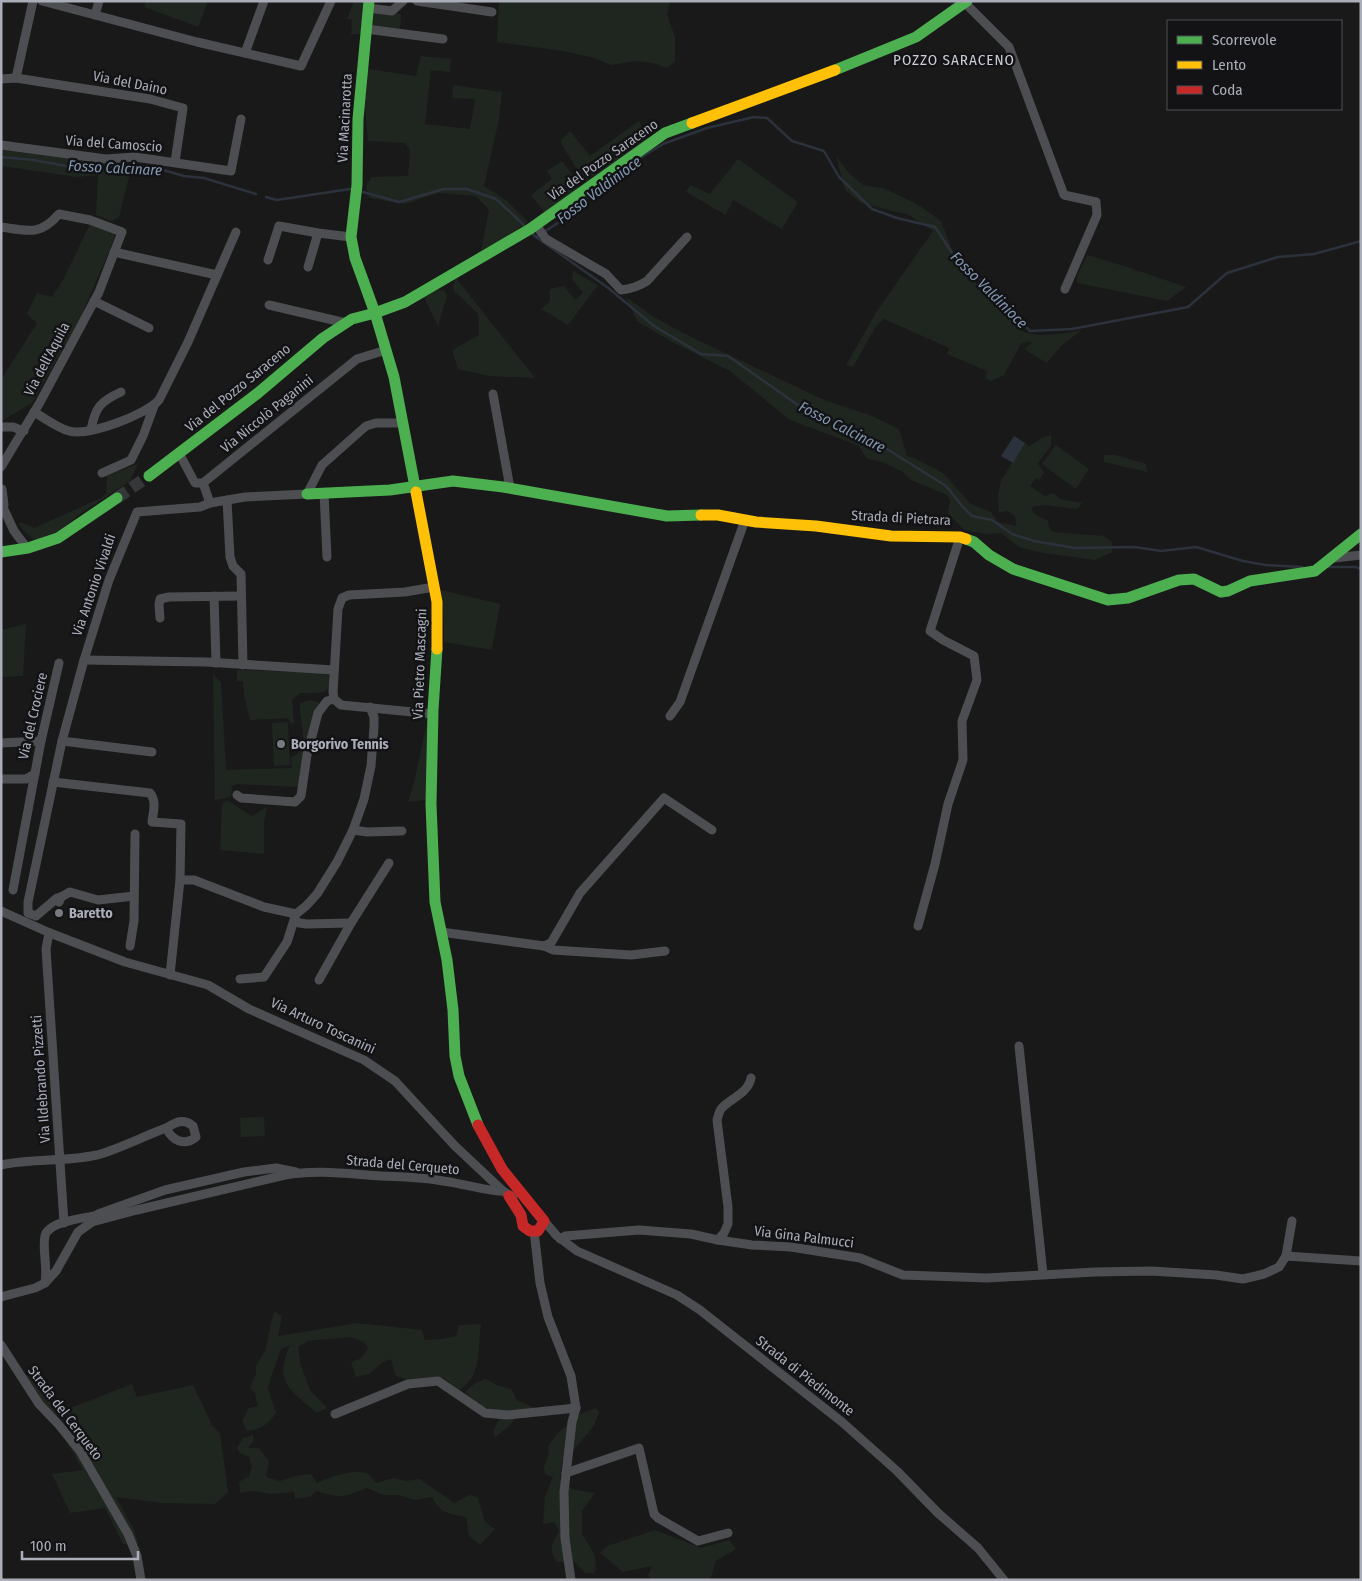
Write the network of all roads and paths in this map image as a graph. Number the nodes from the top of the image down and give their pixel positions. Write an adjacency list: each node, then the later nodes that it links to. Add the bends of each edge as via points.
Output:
1 (32, 1): 15 (street)
2 (42, 1): 11 (street)
3 (99, 1): 11 (street)
4 (264, 1): 14 (street)
5 (331, 1): 14 (street, via 301,66)
6 (403, 1): 9 (street, via 392,11)
7 (417, 1): 10 (street)
8 (966, 2): 20 (street, Via del Pozzo Saraceno, via 916,37 665,133); 30 (street, via 1009,47 1064,195 1096,202 1097,216)
9 (369, 5): 12 (street, Via Macinarotta)
10 (492, 12)
11 (95, 15): 14 (street)
12 (366, 29): 13 (street); 24 (street, Via Macinarotta)
13 (444, 39)
14 (245, 53)
15 (16, 78): 16 (street, Via del Daino); 19 (street, Via del Daino, via 150,99 184,108)
16 (1, 79)
17 (241, 119): 19 (street, Via del Camoscio, via 230,171)
18 (1, 146): 19 (street, Via del Camoscio, via 106,159 135,157)
19 (175, 162)
20 (536, 225): 25 (street, via 546,239 606,274 621,290 630,290 647,281); 33 (street, Via del Pozzo Saraceno, via 405,302)
21 (1, 227): 26 (street, Via dell'Aquila, via 31,232 50,224 59,214 90,220 122,232)
22 (236, 232): 29 (street)
23 (318, 233): 24 (street); 27 (street, via 279,226); 28 (street)
24 (351, 237): 33 (street, Via Macinarotta, via 355,258)
25 (687, 237)
26 (114, 252): 29 (street); 31 (street, Via dell'Aquila)
27 (268, 260)
28 (308, 267)
29 (217, 275): 39 (street, via 188,342)
30 (1065, 289)
31 (94, 301): 35 (street); 40 (street, Via dell'Aquila)
32 (269, 306): 34 (street)
33 (375, 313): 34 (street, Via del Pozzo Saraceno); 36 (street, Via Pietro Mascagni)
34 (346, 323): 45 (street, Via del Pozzo Saraceno)
35 (149, 328)
36 (386, 350): 41 (street, Via Pietro Mascagni); 50 (street, Via Niccolò Paganini, via 357,359)
37 (121, 392): 43 (street, via 102,402)
38 (493, 394): 52 (street)
39 (154, 406): 43 (street, via 112,425); 47 (street, via 131,460)
40 (37, 408): 43 (street, via 69,431); 44 (street, Via dell'Aquila)
41 (403, 423): 51 (street, Via Pietro Mascagni); 55 (street, via 366,426 322,465)
42 (1, 427): 44 (street)
43 (92, 430)
44 (24, 431): 46 (street, Via dell'Aquila)
45 (179, 453): 48 (street, Via del Pozzo Saraceno); 50 (street, via 195,483)
46 (2, 469)
47 (102, 473)
48 (149, 476)
49 (1, 481): 53 (street)
50 (203, 483): 58 (street)
51 (414, 486): 52 (street, Strada di Pietrara, via 453,482); 54 (street, Via Antonio Vivaldi); 68 (street, Via Pietro Mascagni)
52 (510, 488): 60 (street, Strada di Pietrara, via 667,516 718,515)
53 (2, 489): 59 (street)
54 (324, 493): 55 (street, Via Antonio Vivaldi); 66 (street)
55 (307, 494): 57 (street, Via Antonio Vivaldi)
56 (116, 498): 63 (street, via 58,538)
57 (228, 500): 58 (street, Via Antonio Vivaldi); 70 (street, via 230,557 241,574)
58 (210, 503): 72 (street, Via Antonio Vivaldi, via 200,507 137,512 109,580)
59 (2, 504): 63 (street, via 14,531 14,544)
60 (745, 520): 62 (street, Strada di Pietrara, via 891,536); 80 (street, via 680,702)
61 (1361, 534): 67 (street, Strada di Pietrara)
62 (960, 537): 67 (street, Strada di Pietrara, via 974,542 1013,569 1108,600 1128,598 1179,580 1194,579 1214,590 1228,591 1250,581 1315,571); 102 (street, via 930,631 974,656 976,680 962,721 963,760 948,804)
63 (22, 549): 64 (street)
64 (1, 552)
65 (1361, 555): 67 (street, Strada di Pietrara)
66 (327, 557)
67 (1333, 558)
68 (434, 587): 76 (street, via 342,598 338,609); 79 (street, Via Pietro Mascagni, via 438,633)
69 (214, 596): 70 (street); 71 (street, via 160,599); 73 (street)
70 (241, 596): 75 (street)
71 (160, 618)
72 (84, 660): 73 (street); 82 (street, Via Antonio Vivaldi)
73 (216, 663): 75 (street)
74 (59, 664): 81 (street, Via del Crociere)
75 (242, 665): 76 (street)
76 (334, 670): 77 (street)
77 (334, 699): 78 (street, via 341,705); 88 (street, via 327,701 318,713 301,796 295,802)
78 (370, 707): 79 (street); 89 (street, via 374,717 371,766)
79 (433, 714): 103 (street, Via Pietro Mascagni, via 431,804 435,902)
80 (670, 716)
81 (41, 741): 83 (street); 85 (street, Via del Crociere)
82 (62, 741): 84 (street); 87 (street, Via Antonio Vivaldi)
83 (1, 743)
84 (152, 752)
85 (35, 774): 86 (street, Via del Crociere, via 26,779); 95 (street, Via del Crociere)
86 (1, 779)
87 (53, 782): 94 (street, via 150,793 154,804 152,822 181,824); 97 (street, Via Antonio Vivaldi, via 28,912 36,916)
88 (237, 795)
89 (353, 830): 91 (street); 99 (street, via 317,894)
90 (712, 830): 106 (street, via 664,798 580,892 551,943)
91 (402, 831)
92 (135, 834): 96 (street)
93 (389, 863): 100 (street)
94 (180, 880): 99 (street, via 194,880); 108 (street)
95 (13, 890)
96 (134, 896): 97 (street, via 98,900 70,892); 105 (street)
97 (62, 897): 101 (street)
98 (1, 911): 101 (street, Via Arturo Toscanini)
99 (295, 918): 100 (street, via 306,924); 109 (street, via 287,942 264,977)
100 (351, 923): 110 (street)
101 (37, 926): 104 (street, Via Arturo Toscanini)
102 (918, 926)
103 (441, 932): 106 (street); 117 (street, Via Pietro Mascagni, via 459,1076 482,1134)
104 (50, 934): 108 (street, Via Arturo Toscanini); 114 (street, Via Ildebrando Pizzetti, via 46,950)
105 (130, 946)
106 (544, 946): 107 (street, via 553,950 631,955)
107 (665, 951)
108 (170, 975): 117 (street, Via Arturo Toscanini, via 208,985 249,1009 364,1060 395,1081 455,1146)
109 (240, 979)
110 (318, 980)
111 (1019, 1046): 127 (street)
112 (751, 1078): 124 (street, via 746,1088 720,1110 717,1120 728,1207 728,1224)
113 (166, 1128): 114 (street, via 98,1154)
114 (60, 1159): 115 (street); 120 (street, Via Ildebrando Pizzetti)
115 (1, 1165)
116 (298, 1172): 117 (street, Strada del Cerqueto, via 430,1179 497,1192); 118 (street, Strada del Cerqueto, via 276,1168 244,1172 164,1190); 121 (street, Strada del Cerqueto)
117 (519, 1202): 122 (street, via 540,1215); 122 (street, via 523,1226 526,1229)
118 (94, 1216): 120 (street, Strada del Cerqueto); 121 (street, Strada del Cerqueto)
119 (1292, 1221): 125 (street)
120 (64, 1223): 128 (street, Strada del Cerqueto, via 50,1228 44,1236)
121 (86, 1225): 128 (street, Strada del Cerqueto)
122 (538, 1228): 123 (street, Strada di Piedimonte); 131 (street, via 540,1284 548,1317 571,1376)
123 (558, 1237): 124 (street, Via Gina Palmucci, via 639,1230 691,1234); 137 (street, Strada di Piedimonte, via 577,1251 677,1295 700,1310 842,1422 978,1548)
124 (718, 1240): 127 (street, Via Gina Palmucci, via 791,1246 860,1258 903,1275 986,1278)
125 (1286, 1256): 126 (street); 127 (street, Via Gina Palmucci, via 1279,1267 1242,1279 1151,1271)
126 (1361, 1261)
127 (1043, 1274)
128 (45, 1283): 129 (street)
129 (1, 1297)
130 (1, 1345): 135 (street, Strada del Cerqueto, via 39,1404 80,1450 128,1534 138,1556)
131 (576, 1408): 132 (street, via 507,1415 485,1413 438,1381 408,1384); 133 (street)
132 (335, 1414)
133 (566, 1473): 134 (street, via 639,1448 654,1514 658,1518 698,1541); 136 (street, via 565,1538)
134 (728, 1533)
135 (141, 1580)
136 (572, 1580)
137 (1004, 1580)

